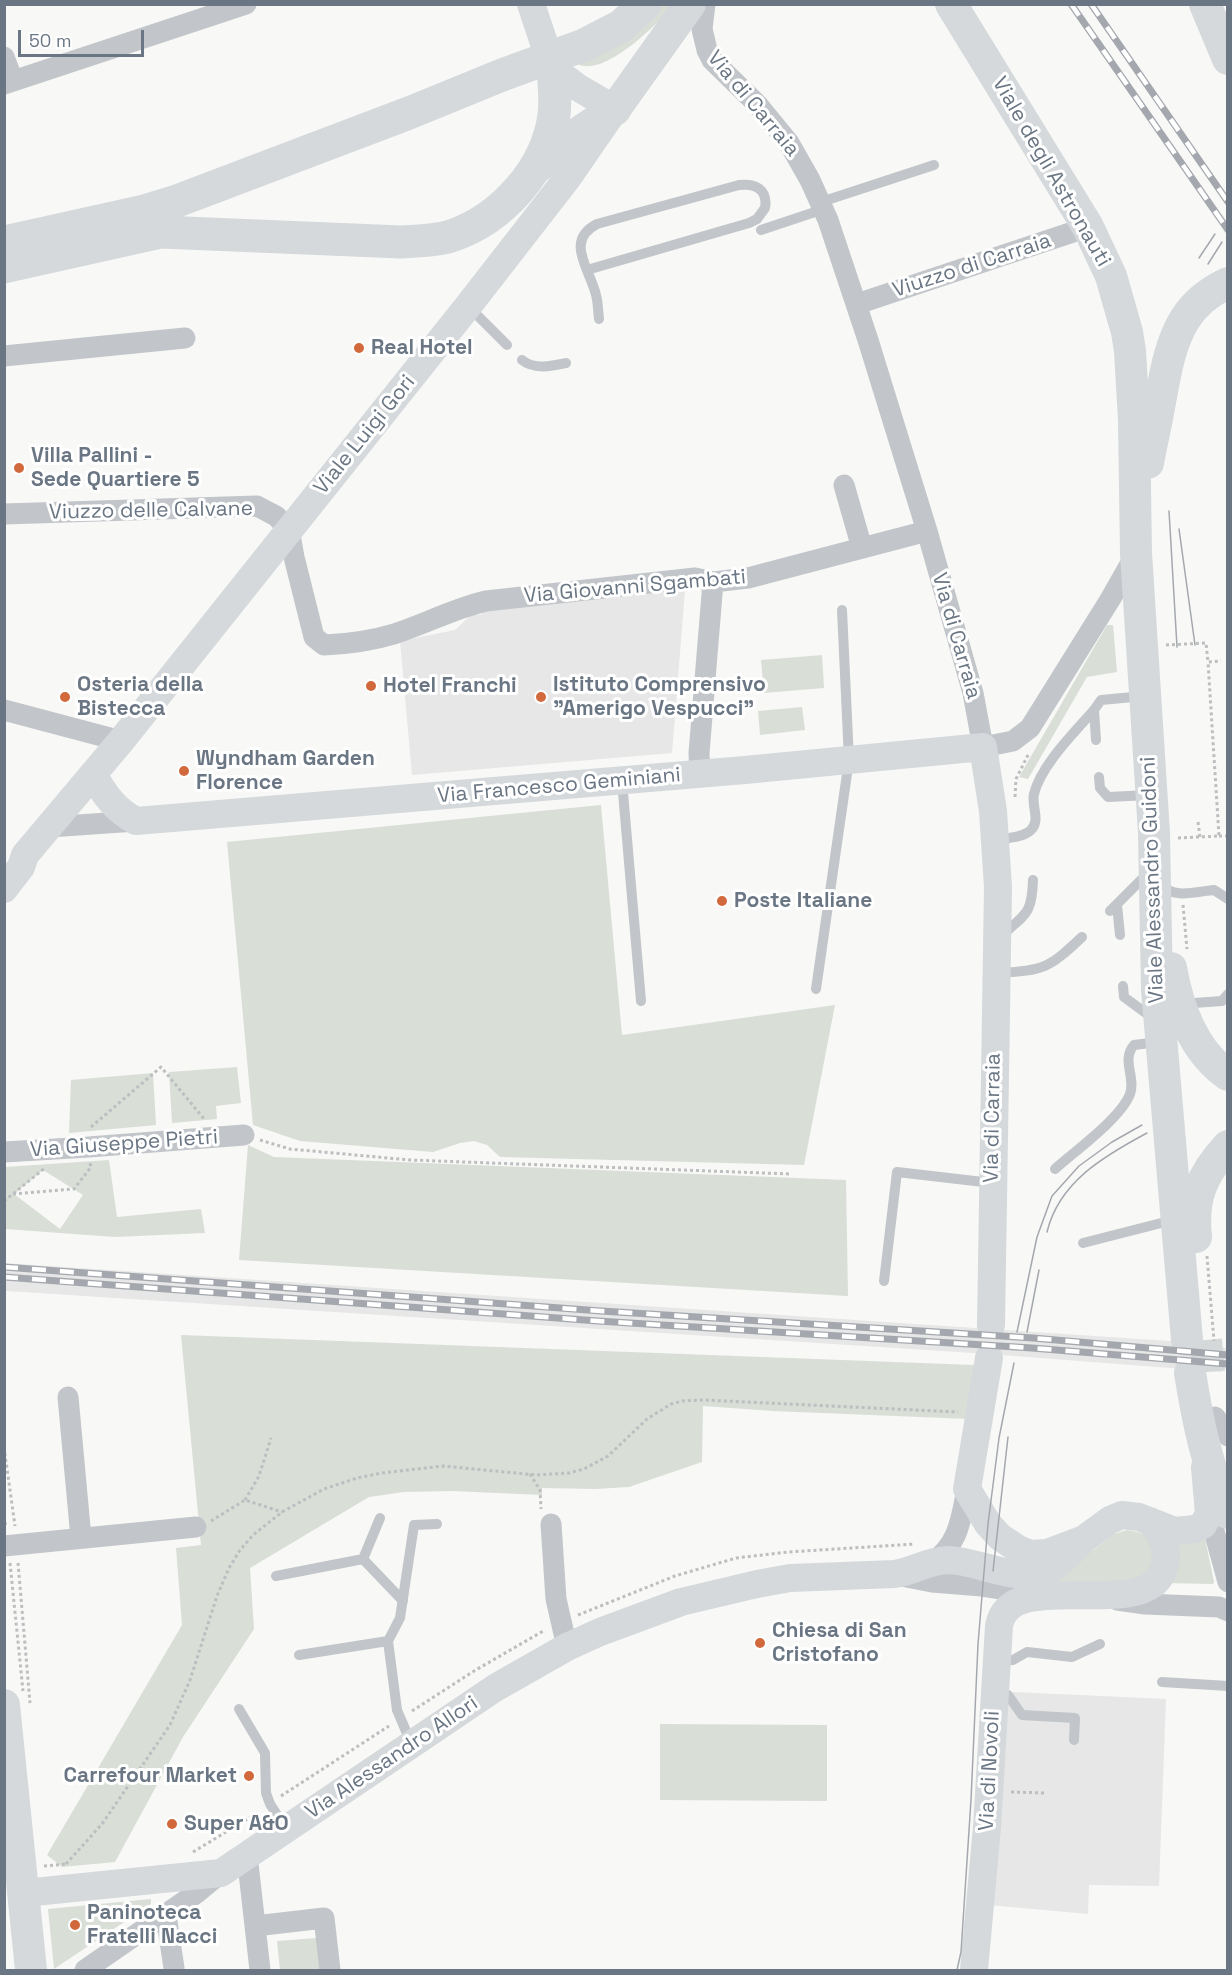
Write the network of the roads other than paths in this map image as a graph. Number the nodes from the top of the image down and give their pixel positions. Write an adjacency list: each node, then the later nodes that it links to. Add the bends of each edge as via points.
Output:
1 (246, 4): 12 (street)
2 (531, 4): 10 (street)
3 (645, 4): 19 (highway, via 621,26 584,45 177,201)
4 (690, 4): 13 (main road, Viale Luigi Gori)
5 (705, 4): 16 (street, Via di Carraia, via 702,29 706,50 789,142)
6 (951, 4): 17 (main road, Viale degli Astronauti)
7 (1213, 10): 8 (lane); 11 (main road)
8 (1227, 41)
9 (4, 57): 12 (street)
10 (550, 59): 13 (street, via 577,87); 15 (highway, via 554,115 546,143)
11 (1227, 59)
12 (9, 83)
13 (615, 109): 15 (highway); 24 (street, Viale Luigi Gori, via 566,180)
14 (934, 165): 16 (lane)
15 (531, 172): 20 (highway, via 497,211 448,237 368,241 161,232)
16 (822, 206): 18 (lane); 23 (street, Via di Carraia)
17 (1088, 227): 23 (street, Viuzzo di Carraia); 31 (main road, Viale degli Astronauti, via 1124,315)
18 (761, 230)
19 (4, 242)
20 (4, 267)
21 (587, 270): 21 (lane, via 581,239 585,231 597,224 739,185 754,184 764,195 765,208 749,223); 25 (lane, via 597,295)
22 (1227, 283): 37 (main road, via 1197,304 1175,339 1150,454)
23 (857, 304): 35 (street, Via di Carraia)
24 (468, 306): 27 (lane); 34 (street, Viale Luigi Gori)
25 (599, 319)
26 (185, 338): 28 (street)
27 (507, 345)
28 (4, 356)
29 (522, 360): 30 (lane, via 537,366)
30 (566, 363)
31 (1134, 420): 37 (main road, Viale Alessandro Guidoni)
32 (844, 485): 36 (street)
33 (4, 514): 34 (street, Viuzzo delle Calvane, via 257,506)
34 (289, 529): 38 (street, Via Giovanni Sgambati, via 314,637 324,645 392,634 486,601 695,578); 44 (street, Viale Luigi Gori)
35 (927, 531): 36 (street, Via Giovanni Sgambati); 45 (street, Via di Carraia, via 973,693)
36 (862, 548): 38 (street, Via Giovanni Sgambati, via 748,578)
37 (1136, 553): 40 (main road, Viale Alessandro Guidoni); 45 (street, via 1030,728 1013,741)
38 (713, 582): 48 (street)
39 (842, 610): 46 (lane)
40 (1144, 696): 42 (lane, via 1101,700); 51 (main road, Viale Alessandro Guidoni)
41 (4, 710): 44 (street)
42 (1095, 710): 43 (lane); 54 (lane, via 1041,776 1034,795 1033,828 1019,836)
43 (1096, 740)
44 (121, 741): 47 (street, Viale Luigi Gori)
45 (983, 747): 46 (street, Via Francesco Geminiani); 54 (street, Via di Carraia)
46 (849, 760): 48 (street, Via Francesco Geminiani); 65 (lane)
47 (93, 774): 52 (street, via 110,801); 53 (street, Viale Luigi Gori)
48 (700, 774): 50 (street, Via Francesco Geminiani)
49 (1099, 777): 51 (lane, via 1100,788 1108,797)
50 (621, 780): 52 (street, Via Francesco Geminiani); 67 (lane)
51 (1151, 795): 56 (main road, Viale Alessandro Guidoni, via 1165,830)
52 (136, 821): 53 (street, Via Francesco Geminiani)
53 (49, 827): 55 (street, Viale Luigi Gori)
54 (995, 840): 62 (street, Via di Carraia)
55 (15, 863): 58 (street, Viale Luigi Gori, via 21,867)
56 (1157, 872): 59 (lane, via 1170,892 1214,890); 60 (lane, via 1114,908); 68 (main road, Viale Alessandro Guidoni, via 1180,1007)
57 (1033, 880): 62 (lane, via 1030,908)
58 (4, 889)
59 (1227, 900)
60 (1120, 935)
61 (1082, 937): 63 (lane, via 1046,967)
62 (998, 938): 63 (street, Via di Carraia)
63 (997, 973): 74 (street, Via di Carraia)
64 (1123, 986): 68 (lane, via 1124,997)
65 (816, 989)
66 (1227, 994): 68 (lane, via 1222,1001 1188,1006 1186,1015)
67 (641, 1001)
68 (1170, 1030): 69 (main road); 73 (lane, via 1134,1045 1129,1052 1130,1092 1123,1107); 75 (main road)
69 (1227, 1075)
70 (244, 1135): 72 (street, Via Giuseppe Pietri)
71 (1227, 1146): 75 (main road, via 1200,1185)
72 (4, 1152)
73 (1054, 1169)
74 (992, 1183): 77 (lane, via 897,1172); 78 (street, Via di Carraia)
75 (1185, 1220): 76 (lane); 79 (main road)
76 (1083, 1243)
77 (884, 1281)
78 (991, 1325)
79 (1196, 1340)
80 (989, 1358): 84 (street)
81 (1199, 1374): 83 (main road)
82 (68, 1397): 92 (street)
83 (1218, 1441): 85 (main road)
84 (967, 1489): 93 (street, via 988,1524 1000,1538 1018,1549 1042,1554); 95 (street, via 952,1542)
85 (1218, 1511): 87 (street, via 1202,1526 1189,1531 1175,1531); 98 (street)
86 (380, 1518): 94 (lane)
87 (1150, 1521): 93 (street, via 1116,1517); 100 (street, Via Alessandro Allori, via 1164,1546 1162,1573 1147,1587)
88 (437, 1524): 101 (lane, via 414,1525)
89 (551, 1524): 105 (street, via 556,1599)
90 (196, 1527): 92 (street)
91 (9, 1536): 92 (street)
92 (81, 1538)
93 (1084, 1539): 95 (street, Via Alessandro Allori, via 1049,1570 1034,1575 957,1561)
94 (363, 1559): 97 (lane); 101 (lane)
95 (931, 1563): 96 (street, Via Alessandro Allori)
96 (895, 1574): 99 (street, Via Alessandro Allori); 105 (street, Via Alessandro Allori, via 790,1578 723,1591 639,1617)
97 (276, 1576)
98 (1227, 1582)
99 (1040, 1595): 100 (street, Via Alessandro Allori); 107 (street, Via di Novoli, via 1020,1601 1002,1614)
100 (1098, 1596): 102 (street, Via Alessandro Allori, via 1145,1604 1219,1607)
101 (403, 1601): 103 (lane, via 400,1618)
102 (1227, 1611)
103 (388, 1641): 106 (lane); 114 (lane, via 397,1710)
104 (1100, 1644): 107 (lane, via 1072,1658 1027,1652 1013,1660)
105 (567, 1647): 114 (street, Via Alessandro Allori)
106 (299, 1655)
107 (997, 1661): 110 (street, Via di Novoli)
108 (1162, 1682): 109 (lane)
109 (1227, 1686)
110 (994, 1695): 113 (lane, via 1008,1695 1022,1715 1075,1718); 126 (street, Via di Novoli)
111 (4, 1705): 118 (main road)
112 (239, 1709): 115 (lane, via 265,1754 266,1793)
113 (1074, 1740)
114 (411, 1743): 115 (street, Via Alessandro Allori)
115 (286, 1830): 116 (street, Via Alessandro Allori)
116 (247, 1856): 117 (street, Via Alessandro Allori); 120 (street)
117 (221, 1873): 118 (street, Via Alessandro Allori); 119 (street, Via Alessandro Allori)
118 (24, 1893): 122 (main road)
119 (166, 1915): 121 (street); 123 (street, Via Alessandro Allori)
120 (255, 1926): 124 (street); 125 (street, via 324,1918)
121 (174, 1968)
122 (31, 1971)
123 (85, 1971)
124 (260, 1971)
125 (330, 1971)
126 (974, 1971)

